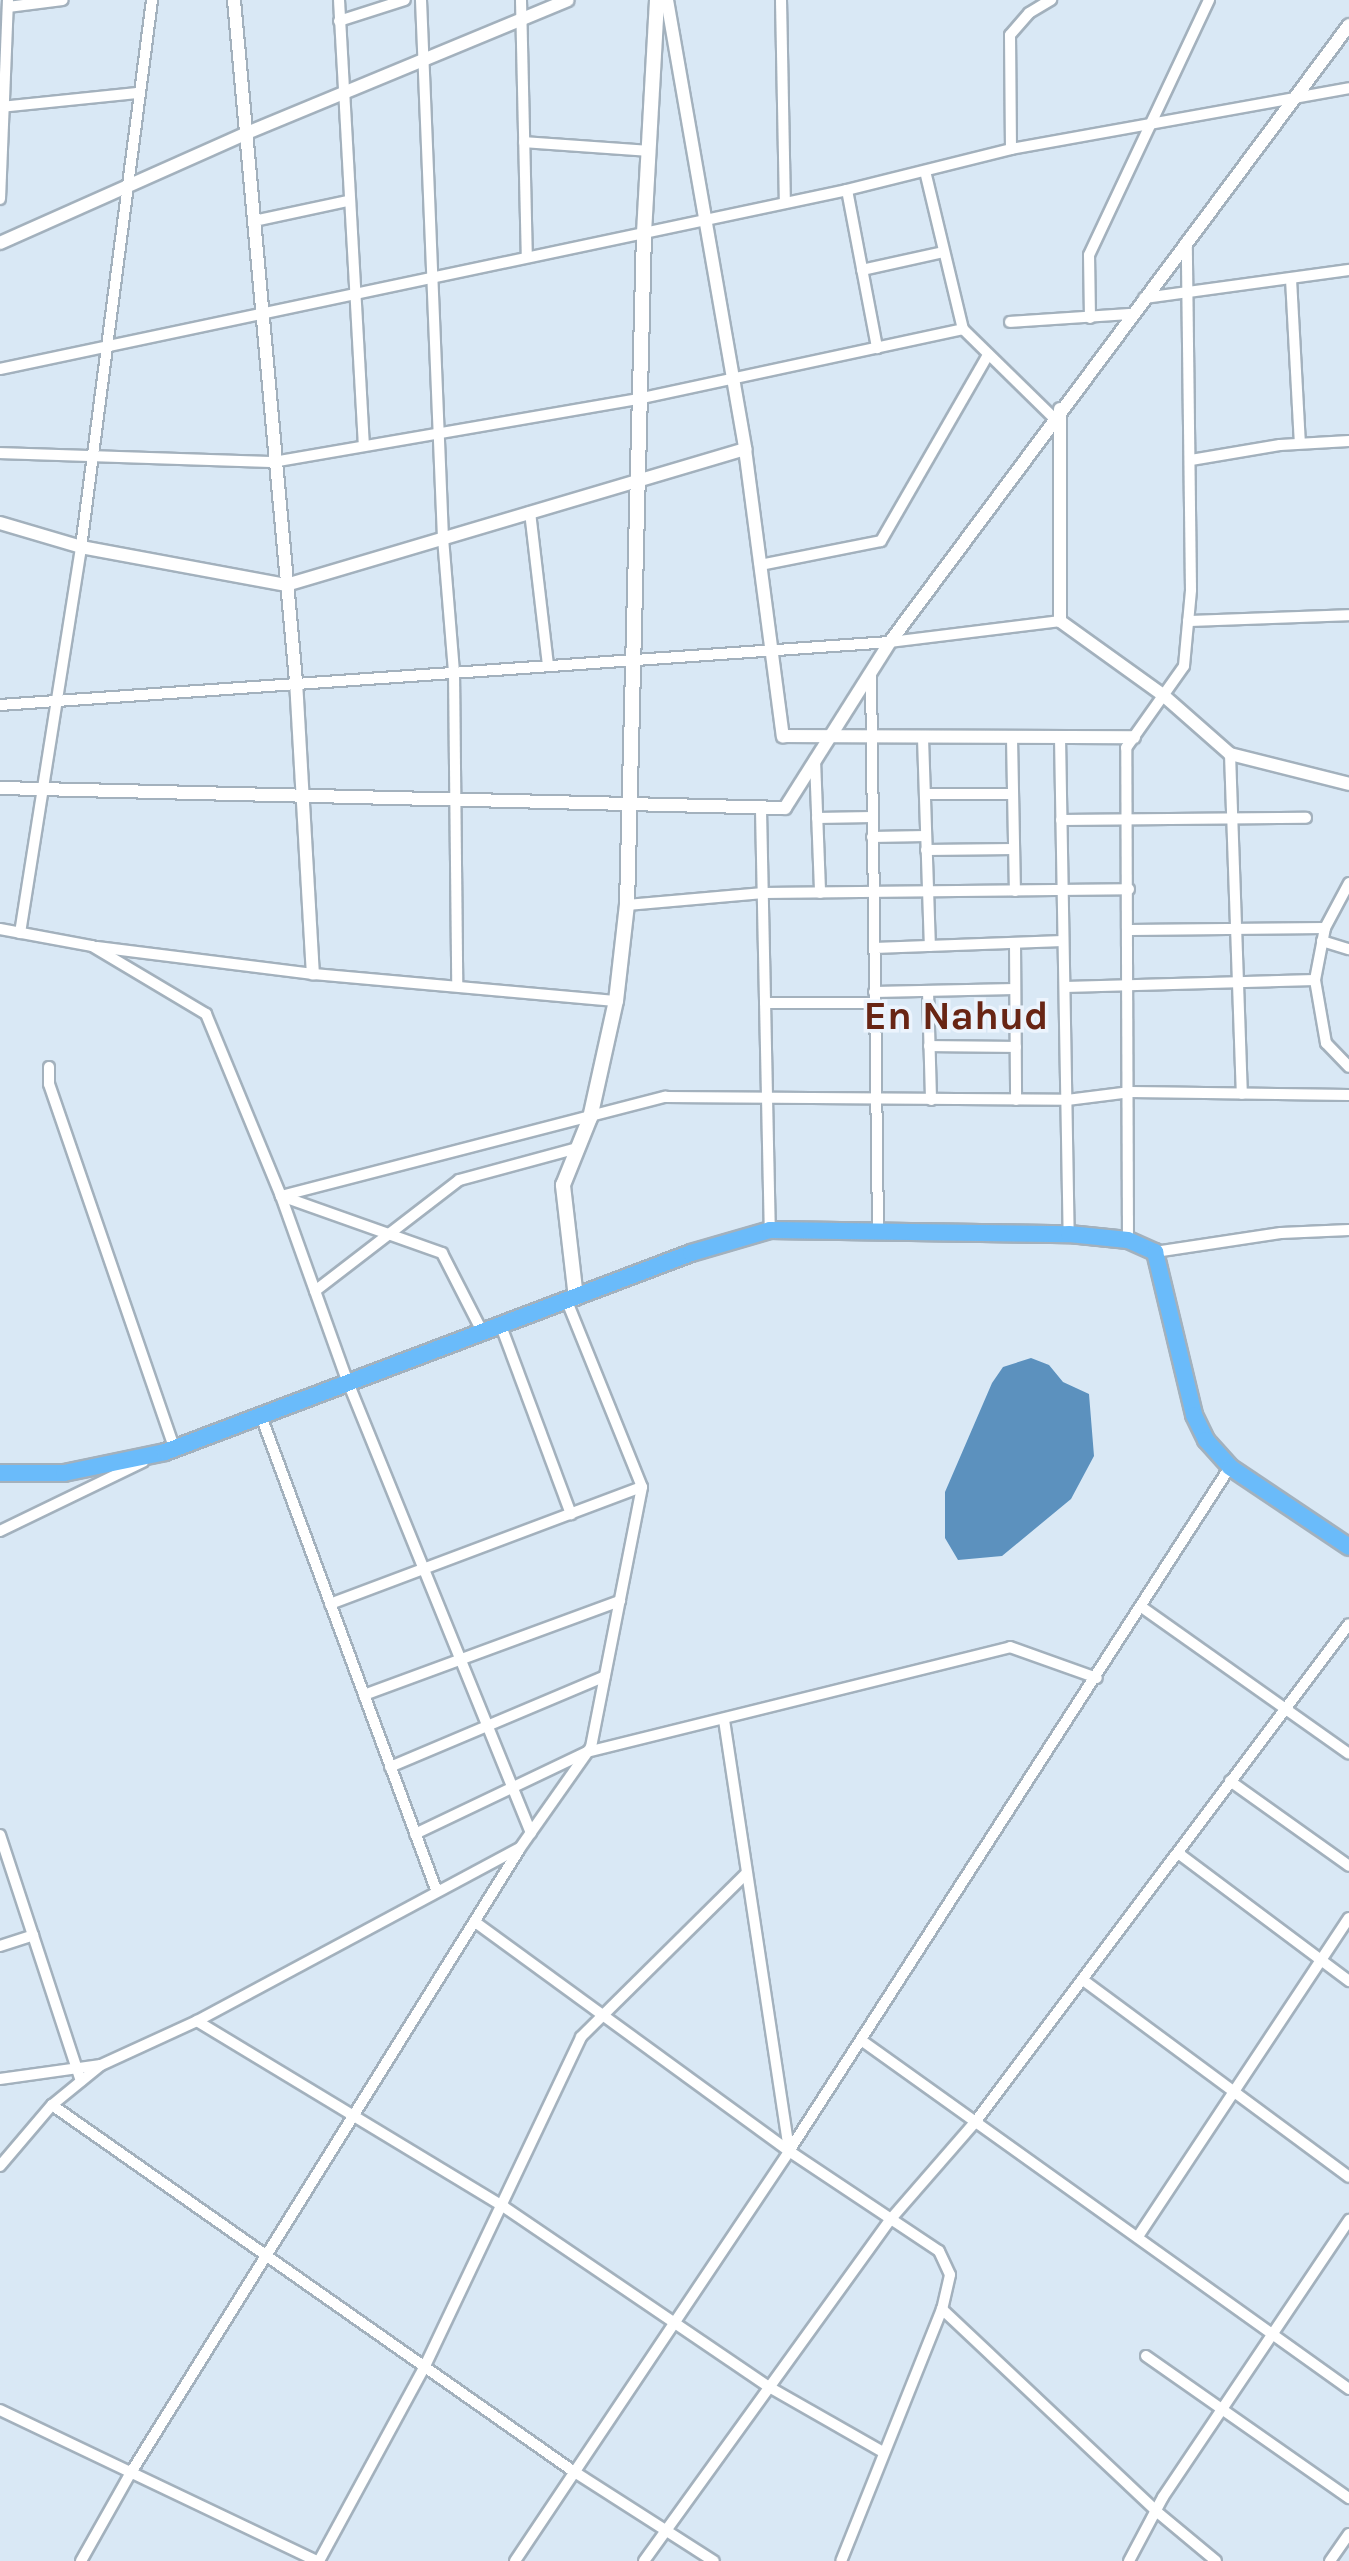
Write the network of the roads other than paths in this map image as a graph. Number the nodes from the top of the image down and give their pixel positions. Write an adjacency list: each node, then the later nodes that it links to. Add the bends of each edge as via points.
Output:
1 (63, 0): 14 (street)
2 (152, 0): 20 (street)
3 (234, 0): 25 (street)
4 (339, 0): 16 (street)
5 (405, 0): 16 (street)
6 (421, 0): 18 (street)
7 (521, 0): 15 (street)
8 (568, 0): 15 (street)
9 (657, 0): 28 (main road)
10 (667, 0): 36 (street, via 706,204)
11 (781, 0): 34 (street)
12 (1051, 0): 27 (street, via 1029,13 1010,35)
13 (1209, 0): 24 (street)
14 (8, 4): 23 (street)
15 (522, 20): 18 (street); 26 (street)
16 (339, 21): 21 (street)
17 (1349, 25): 22 (street)
18 (423, 64): 21 (street); 44 (street)
19 (1349, 88): 22 (street)
20 (139, 93): 23 (street); 30 (street)
21 (341, 96): 25 (street); 33 (street)
22 (1291, 99): 24 (street); 38 (street)
23 (2, 106): 32 (street)
24 (1151, 124): 27 (street); 51 (street, via 1089,255)
25 (247, 133): 30 (street); 35 (street)
26 (524, 142): 28 (street); 41 (street)
27 (1011, 149): 29 (street)
28 (649, 151): 37 (main road)
29 (925, 171): 31 (street); 40 (street)
30 (126, 188): 39 (street); 54 (street)
31 (847, 190): 34 (street); 42 (street)
32 (0, 199)
33 (347, 201): 35 (street); 46 (street)
34 (785, 203): 36 (street)
35 (254, 221): 49 (street)
36 (704, 221): 37 (street); 58 (street)
37 (644, 233): 41 (street); 59 (main road)
38 (1187, 242): 47 (street); 48 (street)
39 (0, 243)
40 (943, 252): 42 (street); 53 (street)
41 (527, 257): 44 (street)
42 (862, 270): 55 (street)
43 (1349, 270): 45 (street)
44 (435, 277): 46 (street); 61 (street)
45 (1291, 279): 47 (street); 63 (street)
46 (353, 294): 49 (street); 64 (street)
47 (1191, 294): 48 (street); 68 (street)
48 (1144, 298): 50 (street)
49 (262, 314): 54 (street); 69 (street)
50 (1132, 314): 51 (street); 60 (street)
51 (1090, 318): 52 (street)
52 (1010, 322)
53 (963, 329): 55 (street); 56 (street)
54 (104, 346): 57 (street); 67 (street)
55 (877, 348): 58 (street)
56 (988, 355): 60 (street); 75 (street, via 881,541)
57 (0, 369)
58 (732, 379): 59 (street); 65 (street)
59 (642, 398): 61 (street); 70 (main road)
60 (1057, 413): 78 (street); 80 (street)
61 (440, 430): 64 (street); 73 (street)
62 (1349, 441): 63 (street)
63 (1300, 443): 68 (street)
64 (364, 445): 69 (street)
65 (745, 449): 70 (street); 75 (street)
66 (0, 453): 67 (street)
67 (91, 458): 69 (street); 74 (street)
68 (1191, 460): 79 (street)
69 (273, 462): 76 (street)
70 (640, 480): 71 (street); 82 (main road)
71 (530, 512): 73 (street); 83 (street)
72 (0, 523): 74 (street)
73 (443, 538): 76 (street); 84 (street)
74 (81, 547): 76 (street); 88 (street)
75 (760, 565): 81 (street)
76 (286, 585): 86 (street)
77 (1349, 615): 79 (street)
78 (1060, 621): 80 (street); 87 (street)
79 (1188, 621): 87 (street, via 1184,666)
80 (890, 642): 81 (street); 85 (street)
81 (771, 651): 82 (street); 94 (street, via 783,736)
82 (633, 660): 83 (street); 105 (main road)
83 (548, 665): 84 (street)
84 (454, 671): 86 (street); 104 (street)
85 (871, 673): 94 (street); 95 (street)
86 (296, 681): 88 (street); 103 (street)
87 (1163, 695): 91 (street); 96 (street)
88 (56, 701): 89 (street); 100 (street)
89 (0, 705)
90 (1060, 737): 91 (street); 93 (street); 111 (street)
91 (1134, 737): 109 (street, via 1126,748)
92 (923, 738): 93 (street); 95 (street); 101 (street)
93 (1012, 738): 102 (street)
94 (829, 739): 95 (street); 97 (street)
95 (871, 739): 107 (street)
96 (1230, 754): 98 (street); 112 (street)
97 (815, 760): 106 (street, via 785,808); 108 (street)
98 (1349, 784)
99 (0, 788): 100 (street)
100 (43, 788): 103 (street); 130 (street)
101 (925, 794): 102 (street); 113 (street)
102 (1013, 794): 115 (street)
103 (302, 797): 104 (street); 138 (street)
104 (456, 800): 105 (street); 141 (street)
105 (629, 804): 106 (street); 125 (main road)
106 (761, 810): 122 (street)
107 (872, 817): 108 (street); 114 (street)
108 (817, 818): 123 (street)
109 (1127, 818): 111 (street); 112 (street); 118 (street)
110 (1306, 818): 112 (street)
111 (1061, 820): 119 (street)
112 (1235, 821): 126 (street)
113 (926, 836): 114 (street); 116 (street)
114 (872, 837): 124 (street)
115 (1014, 849): 116 (street); 120 (street)
116 (926, 850): 121 (street)
117 (1349, 883): 127 (street)
118 (1129, 889): 119 (street); 129 (street)
119 (1061, 890): 120 (street); 131 (street)
120 (1015, 891): 121 (street)
121 (928, 892): 124 (street); 135 (street)
122 (763, 893): 123 (street); 125 (street); 148 (street)
123 (820, 893): 124 (street)
124 (873, 893): 136 (street)
125 (627, 905): 147 (main road)
126 (1238, 928): 127 (street); 129 (street); 140 (street)
127 (1325, 928): 132 (street)
128 (0, 929): 130 (street)
129 (1130, 930): 142 (street)
130 (20, 933): 134 (street)
131 (1063, 941): 133 (street); 143 (street)
132 (1322, 941): 137 (street); 139 (street)
133 (1015, 943): 135 (street); 144 (street)
134 (92, 946): 138 (street); 163 (street, via 206,1014)
135 (930, 946): 136 (street)
136 (874, 948): 146 (street)
137 (1349, 949)
138 (313, 974): 141 (street)
139 (1315, 980): 140 (street); 152 (street, via 1326,1043)
140 (1237, 981): 142 (street); 154 (street)
141 (457, 983): 147 (street)
142 (1128, 984): 143 (street); 153 (street)
143 (1065, 987): 160 (street)
144 (1015, 989): 145 (street); 150 (street)
145 (928, 991): 146 (street); 149 (street)
146 (874, 998): 148 (street); 157 (street)
147 (616, 1001): 161 (main road)
148 (765, 1003): 156 (street)
149 (929, 1046): 150 (street); 158 (street)
150 (1016, 1047): 159 (street)
151 (49, 1067): 177 (street, via 49,1084)
152 (1349, 1067)
153 (1130, 1092): 154 (street); 160 (street); 169 (street)
154 (1242, 1094): 155 (street)
155 (1349, 1095)
156 (768, 1100): 157 (street); 161 (street, via 665,1097); 164 (street)
157 (876, 1100): 158 (street); 166 (street)
158 (931, 1100): 159 (street)
159 (1016, 1100): 160 (street)
160 (1067, 1100): 168 (street)
161 (590, 1118): 162 (main road); 163 (street)
162 (578, 1148): 167 (street, via 459,1180); 172 (main road, via 563,1185)
163 (281, 1196): 167 (street); 171 (street)
164 (770, 1230): 166 (highway); 172 (highway, via 691,1253)
165 (1349, 1230): 170 (street, via 1281,1233)
166 (878, 1231): 168 (highway)
167 (386, 1233): 171 (street); 174 (street, via 442,1253)
168 (1069, 1234): 169 (highway)
169 (1128, 1240): 170 (highway)
170 (1155, 1252): 178 (highway, via 1194,1415)
171 (315, 1291): 175 (street)
172 (572, 1299): 173 (highway); 180 (street)
173 (501, 1326): 174 (highway); 181 (street)
174 (483, 1333): 175 (highway)
175 (348, 1383): 176 (highway); 184 (street)
176 (261, 1416): 177 (highway); 186 (street)
177 (169, 1450): 179 (highway, via 64,1473); 182 (street)
178 (1230, 1467): 183 (highway); 187 (street)
179 (0, 1473)
180 (642, 1487): 181 (street); 185 (street)
181 (571, 1514): 184 (street)
182 (0, 1531)
183 (1349, 1547)
184 (424, 1569): 186 (street); 189 (street)
185 (620, 1601): 189 (street); 190 (street)
186 (330, 1604): 192 (street)
187 (1143, 1608): 191 (street); 193 (street)
188 (1349, 1624): 193 (street)
189 (460, 1659): 192 (street); 195 (street)
190 (605, 1676): 195 (street); 196 (street)
191 (1097, 1678): 194 (street, via 1010,1647); 218 (street)
192 (364, 1695): 198 (street)
193 (1284, 1706): 197 (street); 199 (street)
194 (724, 1720): 196 (street); 207 (street)
195 (487, 1726): 198 (street); 200 (street)
196 (587, 1752): 200 (street); 201 (street)
197 (1349, 1754)
198 (390, 1767): 202 (street)
199 (1230, 1781): 205 (street); 206 (street)
200 (512, 1788): 201 (street); 202 (street)
201 (531, 1833): 204 (street)
202 (415, 1834): 208 (street)
203 (0, 1835): 211 (street)
204 (520, 1848): 208 (street); 210 (street)
205 (1178, 1853): 213 (street); 214 (street)
206 (1349, 1866)
207 (747, 1873): 216 (street); 227 (street)
208 (437, 1892): 217 (street)
209 (1349, 1918): 213 (street)
210 (475, 1922): 216 (street); 225 (street)
211 (33, 1935): 212 (street); 220 (street)
212 (0, 1946)
213 (1320, 1961): 215 (street); 223 (street)
214 (1083, 1980): 223 (street); 226 (street)
215 (1349, 1981)
216 (603, 2015): 227 (street); 230 (street, via 581,2037)
217 (197, 2021): 219 (street); 225 (street)
218 (861, 2040): 226 (street); 227 (street)
219 (101, 2065): 220 (street); 222 (street)
220 (77, 2069): 221 (street); 222 (street)
221 (0, 2079)
222 (81, 2081): 224 (street)
223 (1233, 2094): 229 (street); 233 (street)
224 (52, 2105): 228 (street); 234 (street)
225 (358, 2115): 230 (street); 234 (street)
226 (976, 2121): 231 (street); 233 (street)
227 (789, 2151): 231 (street); 236 (street)
228 (0, 2166)
229 (1349, 2177)
230 (504, 2207): 236 (street); 239 (street)
231 (890, 2220): 235 (street, via 939,2251 950,2275); 240 (street)
232 (1349, 2220): 237 (street)
233 (1139, 2235): 237 (street)
234 (268, 2259): 239 (street); 246 (street)
235 (942, 2309): 244 (street); 248 (street)
236 (673, 2319): 240 (street); 245 (street)
237 (1271, 2335): 241 (street); 242 (street)
238 (1146, 2356): 242 (street)
239 (424, 2368): 245 (street); 252 (street)
240 (769, 2387): 244 (street); 249 (street)
241 (1349, 2389)
242 (1222, 2408): 247 (street); 248 (street)
243 (0, 2410): 246 (street)
244 (883, 2452): 256 (street)
245 (573, 2471): 249 (street); 253 (street)
246 (130, 2474): 251 (street); 252 (street)
247 (1349, 2498)
248 (1156, 2511): 257 (street); 258 (street)
249 (664, 2533): 254 (street); 255 (street)
250 (1349, 2534): 259 (street)
251 (81, 2561)
252 (318, 2561)
253 (515, 2561)
254 (644, 2561)
255 (714, 2561)
256 (841, 2561)
257 (1129, 2561)
258 (1216, 2561)
259 (1330, 2561)

